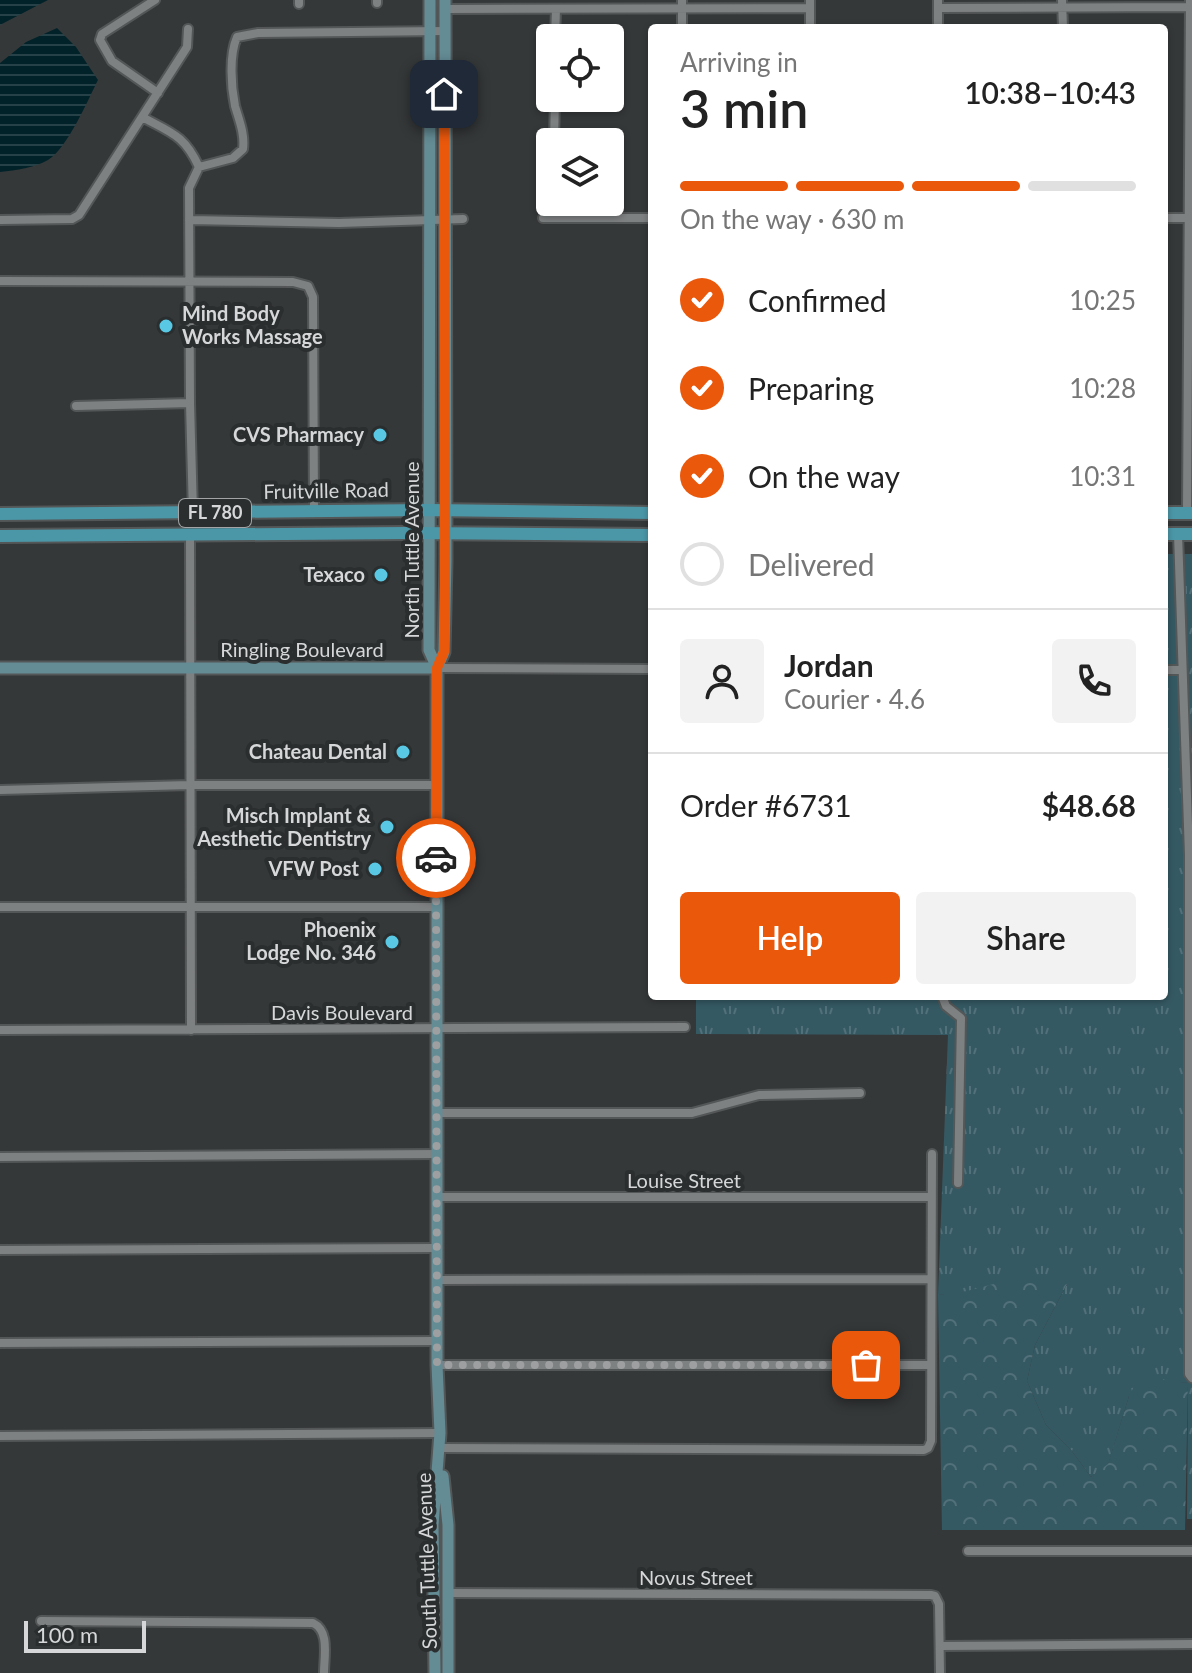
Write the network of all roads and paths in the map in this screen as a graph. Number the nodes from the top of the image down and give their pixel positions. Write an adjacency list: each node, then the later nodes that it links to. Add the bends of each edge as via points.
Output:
1 (155, 0): 15 (street, via 100,40 112,61)
2 (430, 0): 13 (main road, North Tuttle Avenue)
3 (445, 4): 9 (street); 14 (main road, North Tuttle Avenue)
4 (682, 4): 5 (street); 9 (street)
5 (810, 4)
6 (938, 4): 7 (street)
7 (1062, 4): 8 (street); 11 (street)
8 (1191, 5): 23 (street)
9 (556, 9): 10 (street)
10 (555, 24)
11 (1063, 24)
12 (188, 29): 15 (street, via 187,47)
13 (430, 31): 14 (street); 17 (street, via 237,37 233,90 243,149 233,158); 24 (main road, North Tuttle Avenue)
14 (445, 31): 18 (main road, North Tuttle Avenue)
15 (158, 93): 16 (street)
16 (144, 118): 17 (street, via 182,139); 26 (street, via 76,218)
17 (199, 167): 27 (street, via 189,188)
18 (444, 218): 24 (street); 25 (street); 33 (main road, North Tuttle Avenue)
19 (543, 218): 20 (street)
20 (553, 218): 21 (street)
21 (648, 218)
22 (1168, 218): 23 (street)
23 (1190, 218): 38 (street)
24 (429, 219): 27 (street); 32 (main road, North Tuttle Avenue)
25 (463, 219)
26 (0, 220)
27 (189, 220): 29 (street)
28 (0, 281): 29 (street)
29 (189, 281): 30 (street); 34 (street, via 308,286 313,297)
30 (190, 403): 31 (street); 35 (street)
31 (76, 406)
32 (430, 510): 33 (main road, Fruitville Road / FL 780); 34 (main road, Fruitville Road / FL 780); 40 (main road, North Tuttle Avenue)
33 (446, 510): 36 (main road, Fruitville Road / FL 780); 41 (main road, North Tuttle Avenue)
34 (314, 511): 35 (main road, Fruitville Road / FL 780)
35 (193, 513): 39 (main road, Fruitville Road / FL 780); 47 (main road, via 175,527)
36 (648, 513)
37 (1168, 513): 38 (main road)
38 (1190, 513)
39 (0, 514)
40 (430, 533): 41 (main road, FL 780); 44 (main road, FL 780); 50 (main road, North Tuttle Avenue, via 429,650)
41 (446, 533): 45 (main road, FL 780); 50 (main road, North Tuttle Avenue, via 444,652)
42 (1171, 534): 43 (main road); 53 (street)
43 (1192, 534)
44 (190, 535): 47 (main road, FL 780); 49 (street)
45 (648, 535)
46 (0, 536): 47 (main road, FL 780)
47 (144, 536)
48 (0, 668): 49 (main road, Ringling Boulevard)
49 (189, 668): 50 (main road, Ringling Boulevard); 54 (street)
50 (437, 668): 51 (street, Ringling Boulevard); 55 (main road, South Tuttle Avenue)
51 (648, 669)
52 (1168, 670): 53 (street)
53 (1182, 670): 81 (street, via 1189,855)
54 (190, 785): 55 (street); 56 (street); 57 (street)
55 (437, 785): 59 (main road, South Tuttle Avenue)
56 (0, 790)
57 (189, 906): 58 (street); 59 (street); 64 (street)
58 (0, 907)
59 (438, 907): 62 (main road, South Tuttle Avenue)
60 (944, 1000): 70 (street, via 961,1018)
61 (685, 1027): 62 (street, Davis Boulevard)
62 (438, 1028): 64 (street, Davis Boulevard); 66 (main road, South Tuttle Avenue)
63 (0, 1030): 64 (street, Davis Boulevard)
64 (191, 1030)
65 (860, 1093): 66 (street, via 759,1095 692,1113)
66 (438, 1113): 67 (main road, South Tuttle Avenue)
67 (438, 1154): 69 (street); 71 (main road, South Tuttle Avenue)
68 (932, 1154): 72 (street)
69 (0, 1157)
70 (958, 1183)
71 (438, 1197): 72 (street, Louise Street); 73 (main road, South Tuttle Avenue)
72 (931, 1197): 75 (street)
73 (438, 1248): 74 (street); 76 (main road, South Tuttle Avenue)
74 (0, 1250)
75 (931, 1279): 76 (street); 80 (street)
76 (437, 1280): 77 (main road, South Tuttle Avenue)
77 (438, 1341): 78 (street); 79 (main road, South Tuttle Avenue)
78 (0, 1343)
79 (437, 1365): 80 (street); 82 (main road, South Tuttle Avenue)
80 (930, 1365): 84 (street, via 931,1441 926,1449)
81 (1192, 1378)
82 (440, 1433): 83 (street); 84 (main road, South Tuttle Avenue)
83 (0, 1436)
84 (440, 1448): 87 (main road, South Tuttle Avenue, via 448,1525); 92 (main road, South Tuttle Avenue, via 433,1525)
85 (968, 1551): 86 (street)
86 (1192, 1551)
87 (447, 1593): 90 (street, Novus Street, via 931,1595 939,1604); 93 (main road, South Tuttle Avenue)
88 (41, 1621): 91 (street, via 313,1623 324,1634)
89 (1192, 1644): 90 (street)
90 (940, 1646): 94 (street)
91 (324, 1673)
92 (435, 1673)
93 (448, 1673)
94 (940, 1673)

